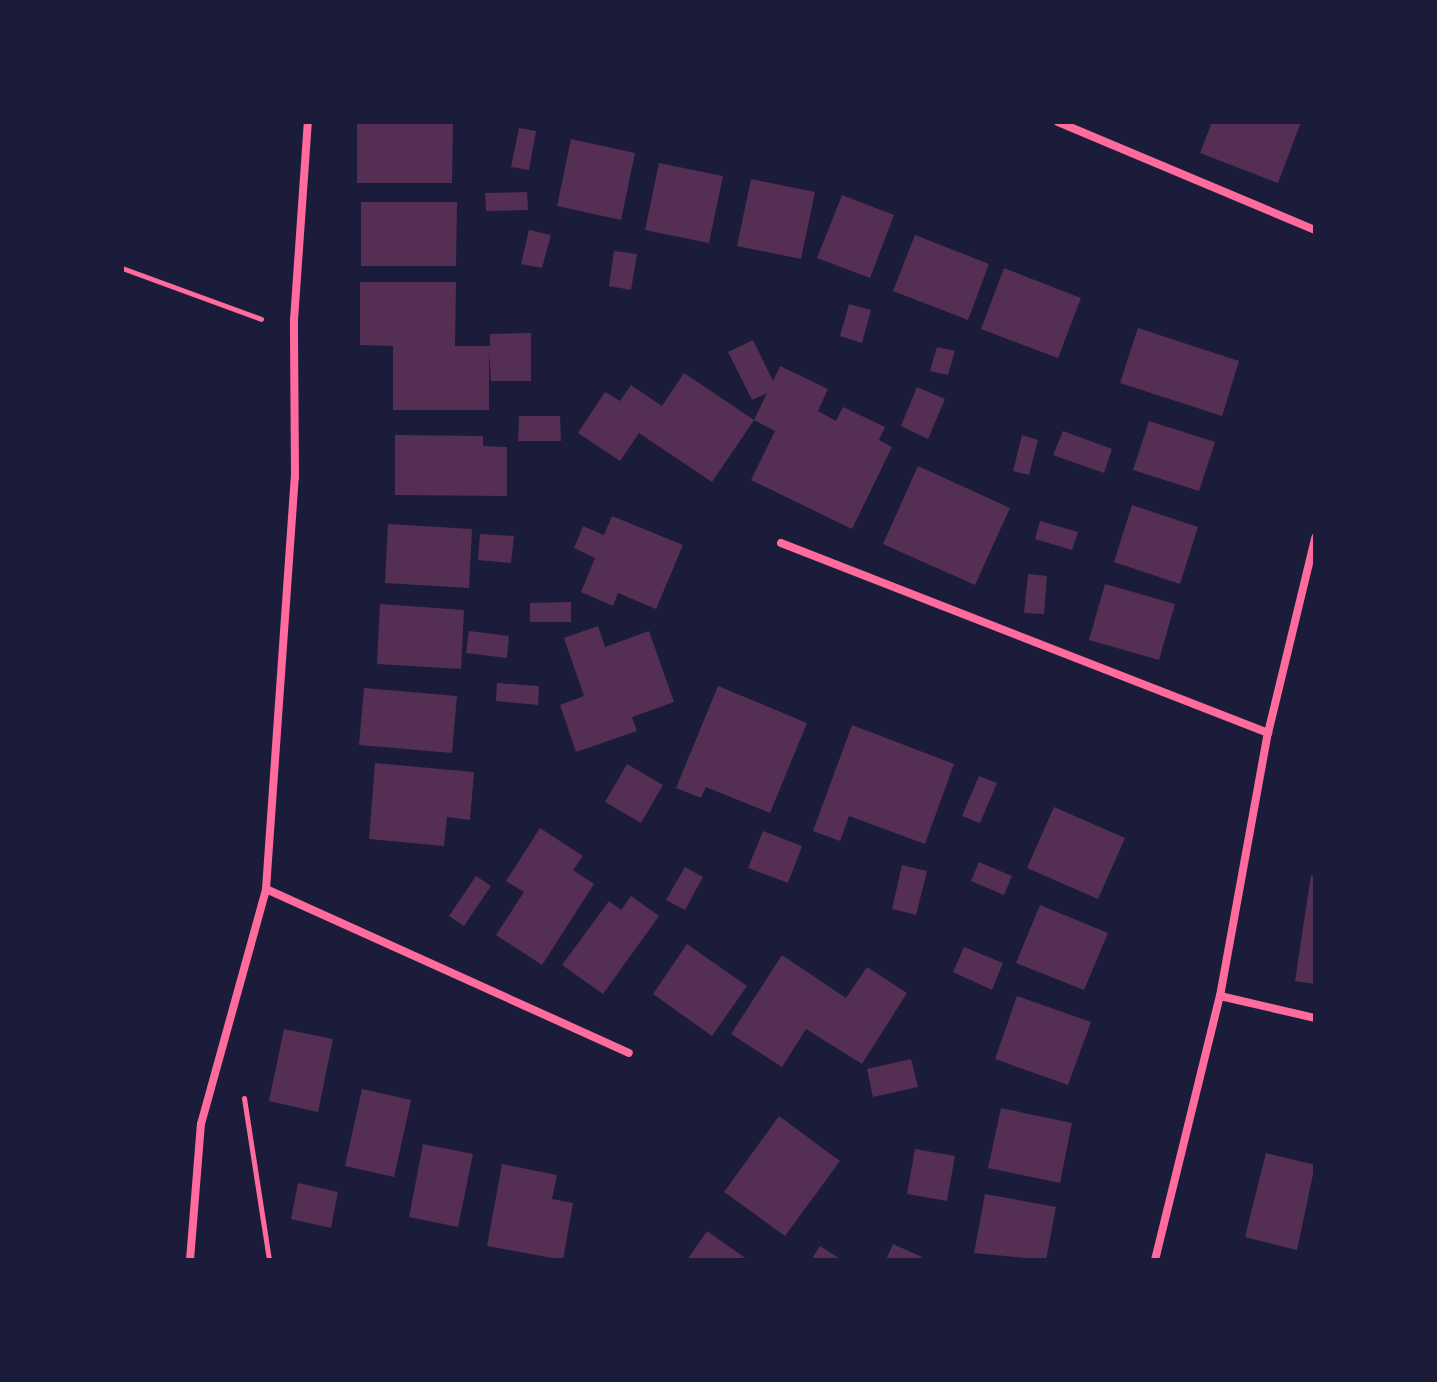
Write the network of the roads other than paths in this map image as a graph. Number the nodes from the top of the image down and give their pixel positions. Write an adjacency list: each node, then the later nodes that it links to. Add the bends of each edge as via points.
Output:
1 (308, 122): 7 (street, via 294,320 295,477)
2 (1058, 122): 3 (street)
3 (1315, 230)
4 (1315, 538): 6 (street)
5 (781, 543): 6 (street)
6 (1268, 733): 8 (street)
7 (266, 889): 10 (street); 11 (street, via 201,1124)
8 (1220, 996): 9 (street); 12 (street)
9 (1315, 1018)
10 (629, 1053)
11 (190, 1260)
12 (1155, 1260)

